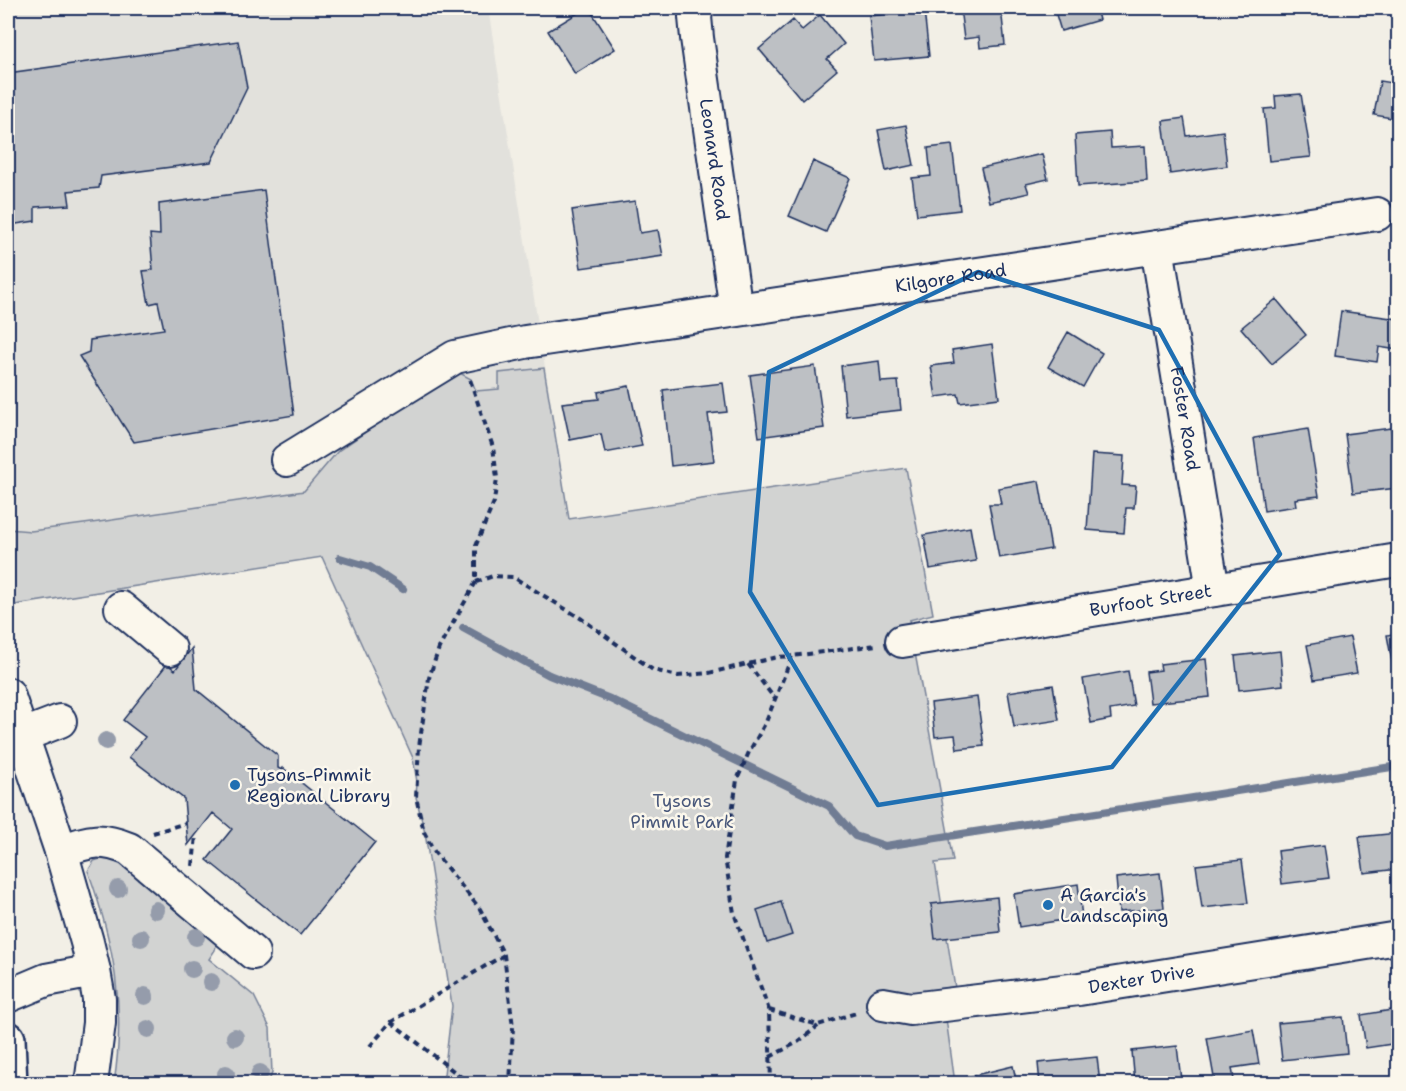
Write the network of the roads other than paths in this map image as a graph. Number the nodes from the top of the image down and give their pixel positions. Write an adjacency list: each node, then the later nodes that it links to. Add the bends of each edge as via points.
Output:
1 (697, 8): 4 (street, Leonard Road, via 697,39)
2 (1377, 214): 3 (street, Kilgore Road)
3 (1157, 247): 4 (street, Kilgore Road); 7 (street, Foster Road)
4 (736, 310): 5 (street, Kilgore Road, via 525,342 455,357)
5 (287, 460)
6 (1398, 560): 7 (street, Burfoot Street)
7 (1213, 590): 9 (street, Burfoot Street)
8 (121, 608): 10 (street)
9 (902, 641)
10 (170, 649)
11 (8, 694): 13 (street)
12 (60, 721): 13 (street)
13 (21, 736): 14 (street)
14 (61, 851): 16 (street, via 91,841 111,841 129,849); 17 (street)
15 (1398, 938): 19 (street, Dexter Drive, via 1079,989 910,1009)
16 (253, 953)
17 (94, 971): 18 (street, via 46,980); 22 (street, via 99,1023)
18 (8, 996)
19 (883, 1004)
20 (8, 1039): 21 (main road)
21 (10, 1083)
22 (91, 1083)

